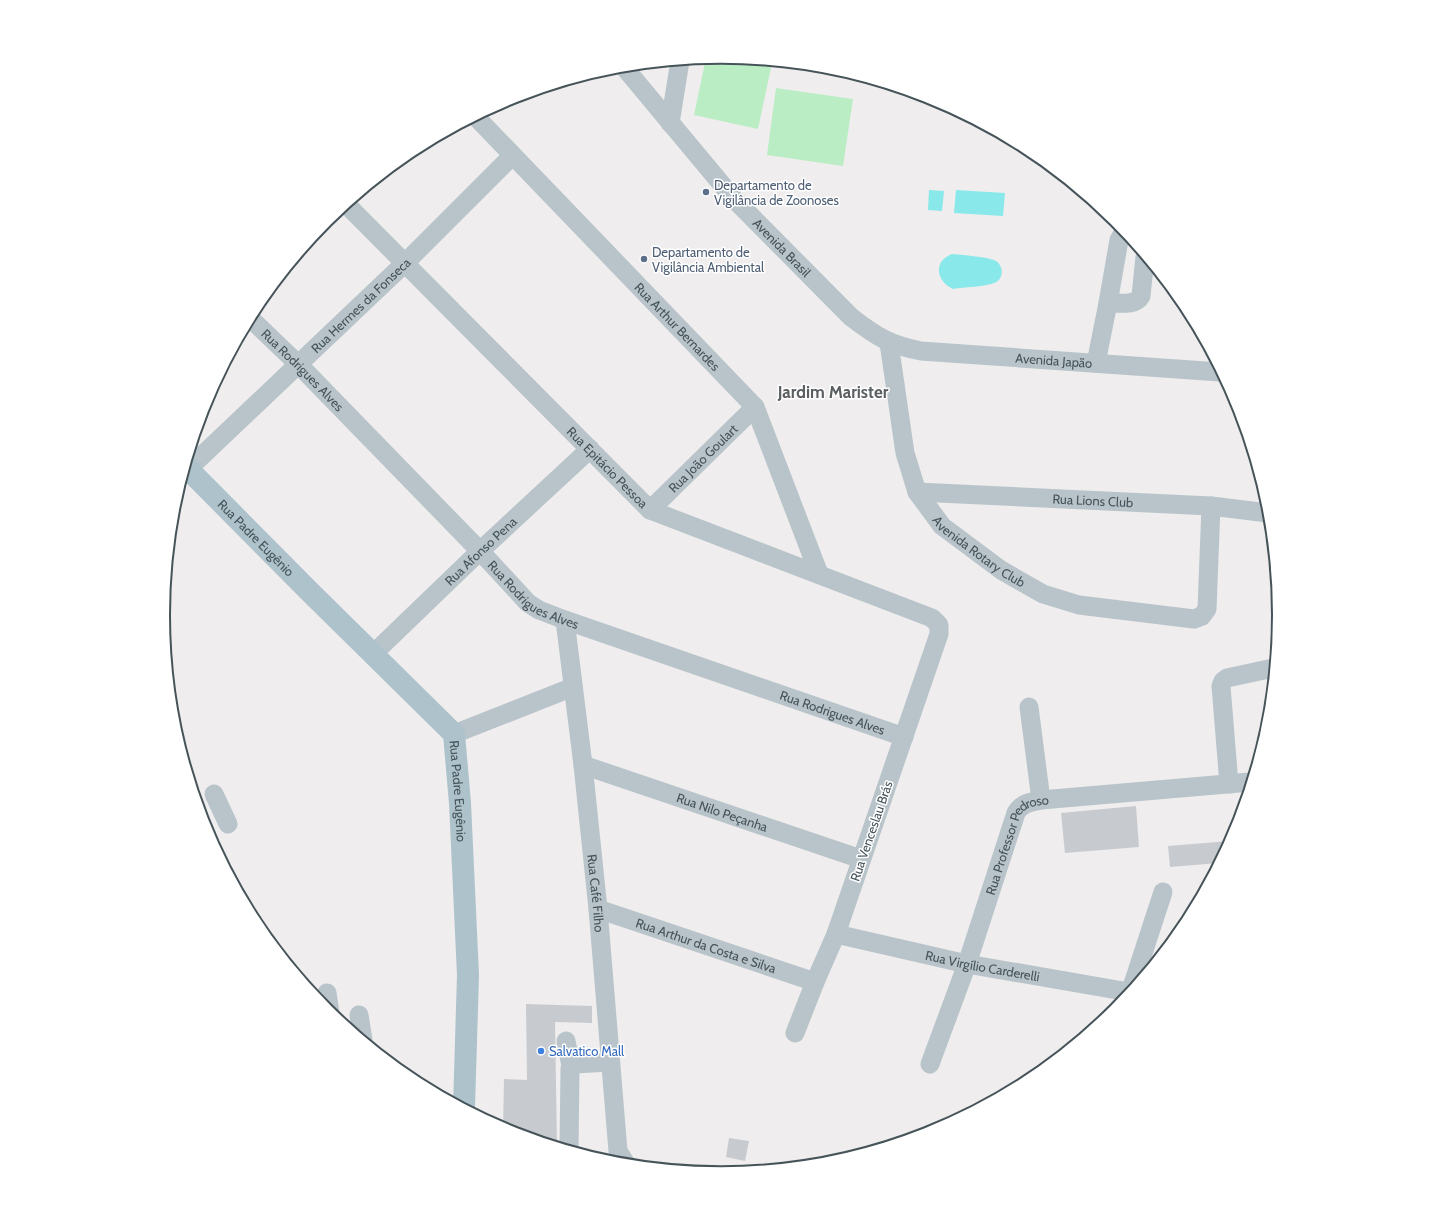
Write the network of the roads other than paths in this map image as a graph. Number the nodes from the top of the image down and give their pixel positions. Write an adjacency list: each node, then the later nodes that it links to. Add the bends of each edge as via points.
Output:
1 (679, 66): 4 (street)
2 (628, 72): 4 (street, Avenida Brasil)
3 (479, 120): 5 (street, Rua Arthur Bernardes)
4 (670, 123): 12 (street, Avenida Brasil, via 734,199 840,306 869,331)
5 (512, 156): 8 (street, Rua Hermes da Fonseca); 16 (street, Rua Arthur Bernardes)
6 (350, 208): 8 (street, Rua Epitácio Pessoa)
7 (1121, 237): 10 (street)
8 (405, 263): 14 (street, Rua Hermes da Fonseca); 17 (street, Rua Epitácio Pessoa)
9 (1144, 263): 10 (street, via 1139,301)
10 (1108, 304): 13 (street)
11 (254, 322): 14 (street, Rua Rodrigues Alves)
12 (889, 343): 13 (street, Avenida Japão, via 922,351); 20 (street, Avenida Rotary Club, via 905,453)
13 (1096, 363): 15 (street, Avenida Japão)
14 (298, 365): 18 (street, Rua Hermes da Fonseca); 24 (street, Rua Rodrigues Alves)
15 (1215, 372)
16 (755, 407): 22 (street, Rua João Goulart); 25 (street, Rua Arthur Bernardes)
17 (590, 449): 22 (street, Rua Epitácio Pessoa); 24 (street, Rua Afonso Pena)
18 (190, 465)
19 (189, 470): 28 (main road, Rua Padre Eugênio)
20 (917, 492): 21 (street, Rua Lions Club); 21 (street, Avenida Rotary Club, via 942,526 1001,570 1043,594 1079,606 1194,619 1202,616 1207,609)
21 (1211, 506): 23 (street, Rua Lions Club)
22 (650, 510): 25 (street, Rua Epitácio Pessoa)
23 (1262, 512)
24 (480, 552): 26 (street, Rua Rodrigues Alves, via 528,603); 28 (street, Rua Afonso Pena)
25 (819, 574): 27 (street, Rua Epitácio Pessoa, via 932,618)
26 (565, 620): 30 (street, Rua Café Filho); 33 (street, Rua Rodrigues Alves)
27 (939, 625): 33 (street, Rua Venceslau Brás, via 939,634)
28 (373, 654): 32 (main road, Rua Padre Eugênio)
29 (1269, 669): 36 (street, via 1222,681)
30 (573, 687): 32 (street); 34 (street, Rua Café Filho)
31 (1029, 707): 38 (street)
32 (454, 734): 57 (main road, Rua Padre Eugênio, via 468,975)
33 (904, 737): 40 (street, Rua Venceslau Brás)
34 (583, 765): 40 (street, Rua Nilo Peçanha); 42 (street, Rua Café Filho)
35 (1245, 782): 36 (street, Rua Professor Pedroso)
36 (1229, 784): 38 (street, Rua Professor Pedroso)
37 (214, 794): 39 (street)
38 (1041, 800): 44 (street, Rua Professor Pedroso, via 1027,802 1016,813)
39 (228, 824)
40 (861, 859): 43 (street, Rua Venceslau Brás)
41 (1163, 892): 45 (street)
42 (598, 909): 46 (street, Rua Arthur da Costa e Silva); 54 (street, Rua Café Filho)
43 (836, 934): 44 (street, Rua Virgílio Carderelli); 46 (street, Rua Venceslau Brás)
44 (967, 964): 47 (street, Rua Virgílio Carderelli); 55 (street, Rua Professor Pedroso)
45 (1134, 979)
46 (815, 982): 52 (street, Rua Venceslau Brás)
47 (1124, 990)
48 (327, 993): 49 (street)
49 (328, 1002)
50 (359, 1015): 51 (street)
51 (362, 1033)
52 (795, 1033)
53 (566, 1042): 56 (street)
54 (610, 1062): 56 (street); 59 (street, Rua Café Filho, via 618,1150)
55 (930, 1064)
56 (571, 1066): 58 (street)
57 (464, 1102)
58 (569, 1144)
59 (622, 1156)

